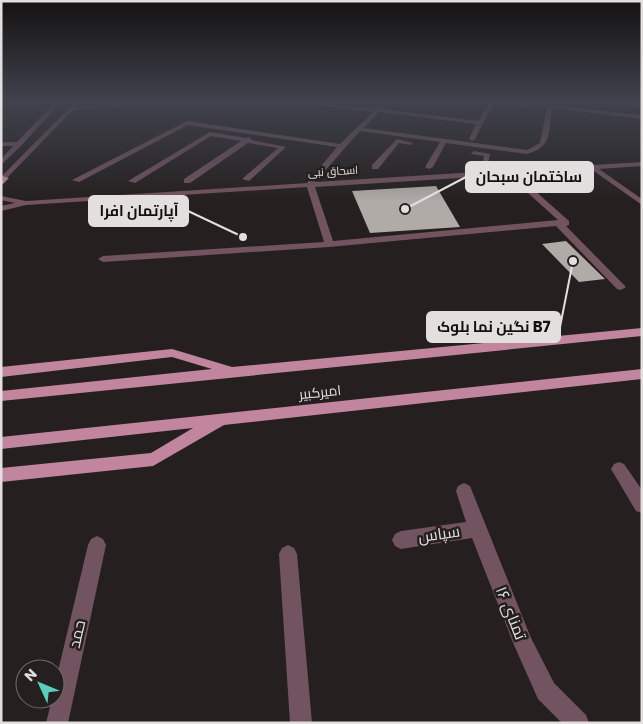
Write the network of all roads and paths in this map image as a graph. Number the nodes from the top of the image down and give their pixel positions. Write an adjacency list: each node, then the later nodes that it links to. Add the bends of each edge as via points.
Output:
1 (28, 135): 15 (street)
2 (46, 135): 27 (street)
3 (164, 135): 26 (street)
4 (209, 135): 28 (street)
5 (214, 135): 13 (street)
6 (255, 135): 13 (street)
7 (270, 135): 17 (street)
8 (353, 135): 17 (street)
9 (391, 135): 16 (street)
10 (474, 135): 12 (street)
11 (545, 135): 16 (street, via 543,144 527,152)
12 (472, 139)
13 (246, 141): 25 (street, via 283,147); 29 (street)
14 (1, 144): 15 (street)
15 (20, 144): 19 (street)
16 (442, 144): 18 (street, via 488,155); 21 (street, via 397,141); 22 (street)
17 (342, 146): 30 (street)
18 (486, 162)
19 (1, 163)
20 (642, 164): 23 (street, اسحاق نبی)
21 (375, 167)
22 (429, 167)
23 (592, 167): 24 (street, اسحاق نبی); 33 (street)
24 (509, 172): 30 (street, اسحاق نبی); 35 (street, via 566,223)
25 (246, 179)
26 (76, 180)
27 (3, 181)
28 (132, 181)
29 (187, 181)
30 (310, 184): 32 (street, اسحاق نبی); 36 (street)
31 (1, 198): 32 (street)
32 (26, 203): 34 (street)
33 (642, 203)
34 (1, 209)
35 (558, 223): 36 (street); 38 (street)
36 (329, 244): 37 (street)
37 (103, 259)
38 (621, 287)
39 (642, 332): 41 (main road, امیرکبیر)
40 (1, 372): 41 (main road, via 172,353)
41 (234, 372): 43 (main road, امیرکبیر)
42 (642, 374): 44 (main road, امیرکبیر)
43 (1, 396)
44 (224, 418): 45 (main road, امیرکبیر); 47 (main road, via 153,459)
45 (1, 443)
46 (619, 469): 49 (street)
47 (1, 474)
48 (464, 491): 50 (street, تمنای ۱۶)
49 (642, 505)
50 (477, 529): 51 (street, سپاس); 56 (street, تمنای ۱۶, via 546,691)
51 (401, 540)
52 (97, 545): 54 (street, حمد)
53 (288, 554): 55 (street)
54 (57, 723)
55 (301, 723)
56 (578, 723)

